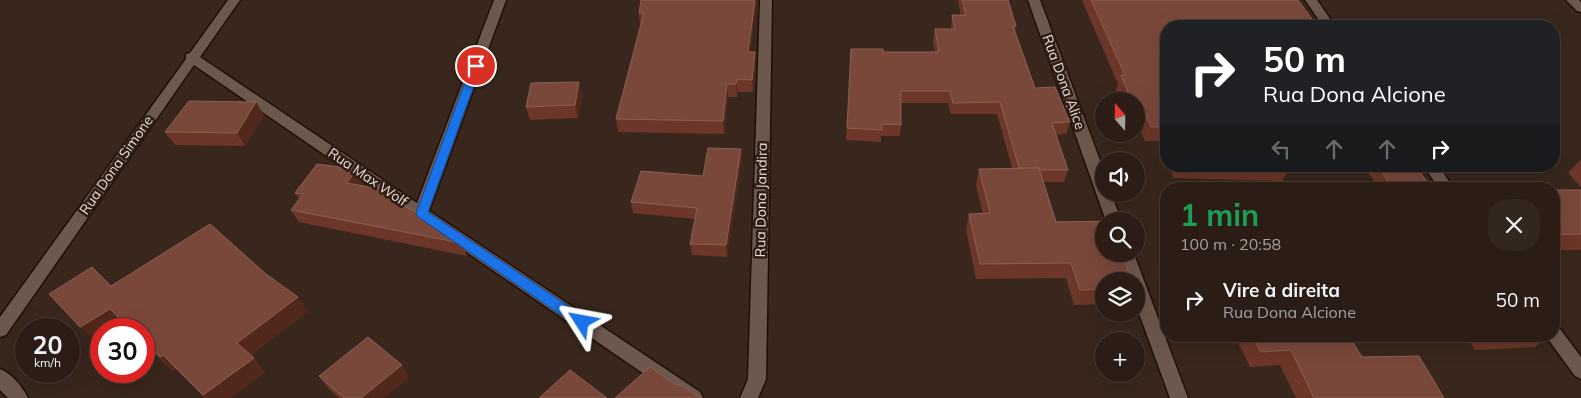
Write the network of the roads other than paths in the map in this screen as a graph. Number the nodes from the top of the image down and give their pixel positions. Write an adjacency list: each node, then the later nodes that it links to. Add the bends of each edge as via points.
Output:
1 (234, 0): 9 (street, Rua Dona Simone)
2 (500, 0): 11 (street)
3 (766, 0): 19 (street, Rua Dona Jandira, via 756,379)
4 (1034, 0): 10 (street, Rua Dona Alice)
5 (1311, 0): 8 (street)
6 (1572, 0): 7 (street)
7 (1581, 8)
8 (1325, 20)
9 (191, 57): 11 (street, Rua Max Wolf); 13 (street, Rua Dona Simone)
10 (1095, 168)
11 (421, 213): 18 (street, Rua Max Wolf)
12 (1129, 262): 20 (street)
13 (0, 330)
14 (1560, 342): 15 (street)
15 (1581, 371)
16 (0, 377): 17 (street)
17 (19, 398)
18 (694, 398)
19 (749, 398)
20 (1179, 398)

